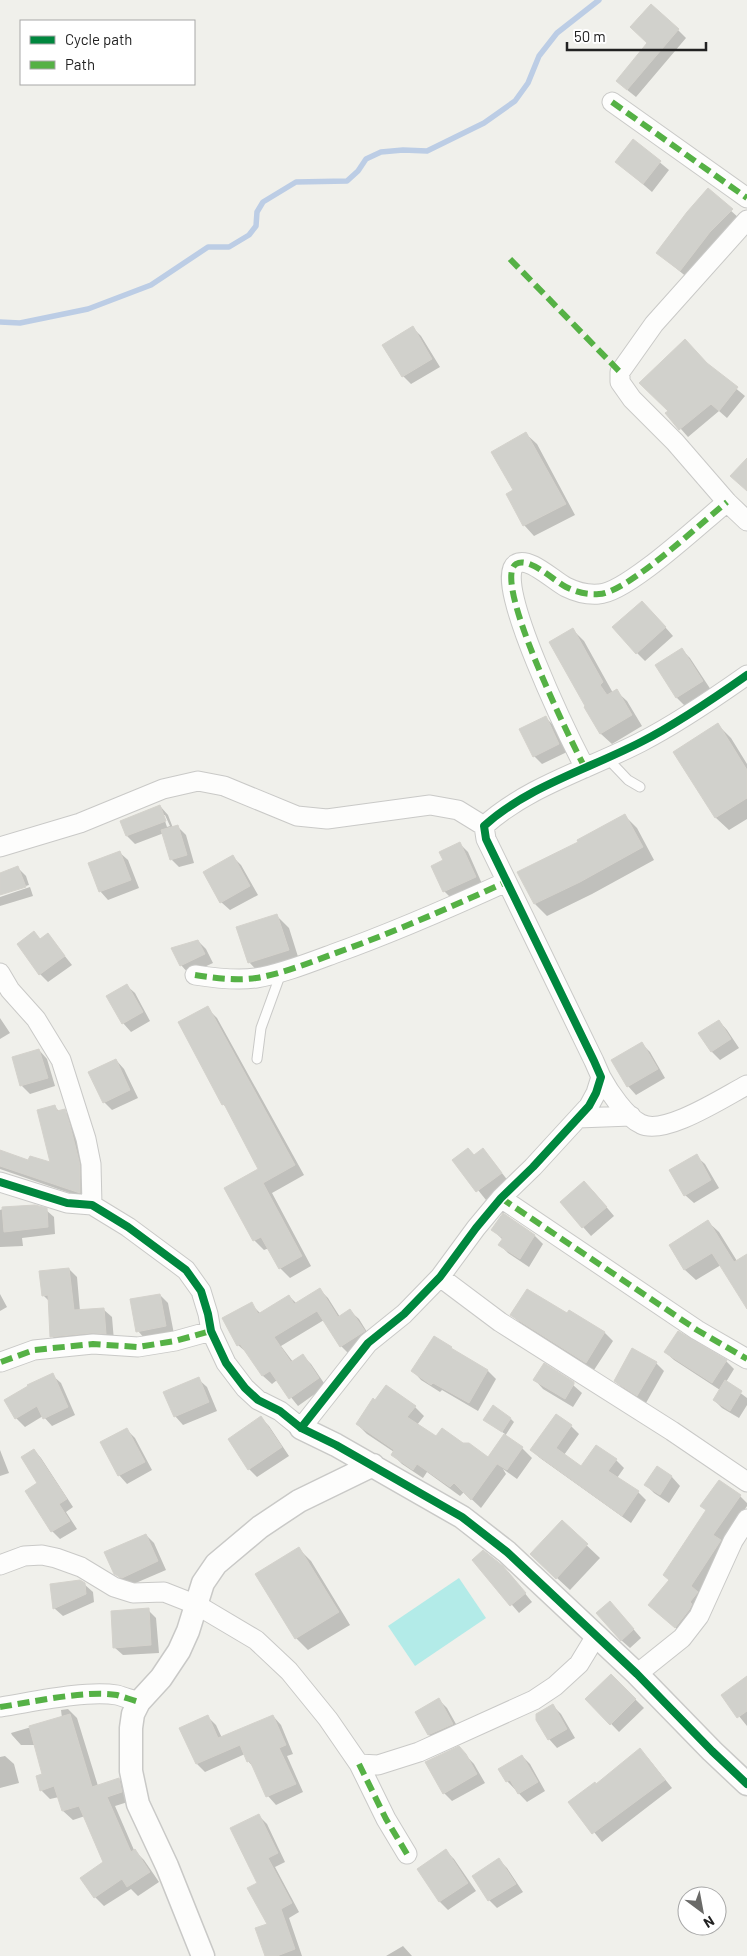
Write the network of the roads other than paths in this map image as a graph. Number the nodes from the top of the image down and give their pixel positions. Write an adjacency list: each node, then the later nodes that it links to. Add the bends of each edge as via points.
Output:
1 (612, 102): 2 (street)
2 (747, 198)
3 (747, 220): 4 (street, via 654,324 620,372 620,382 632,400 675,442)
4 (727, 502): 5 (street); 8 (street, via 646,570 600,594 583,594 564,586 525,562 512,568 516,606 530,648)
5 (747, 522)
6 (747, 675): 7 (street, via 696,710)
7 (607, 758): 8 (street); 9 (lane, via 628,780)
8 (584, 768): 10 (street, via 499,812)
9 (640, 787)
10 (484, 826): 11 (street, via 458,810 430,805 327,819 296,816 224,786 198,780 163,789 80,823); 12 (street, via 486,840)
11 (0, 846)
12 (506, 882): 13 (street, via 381,937); 17 (street)
13 (282, 971): 15 (street, via 255,978); 16 (lane, via 261,1028)
14 (0, 973): 23 (street, via 10,990 36,1019 61,1060 86,1139)
15 (195, 975)
16 (257, 1059)
17 (601, 1078): 19 (street); 20 (street, via 589,1106)
18 (747, 1085): 19 (street, via 655,1128 641,1124)
19 (631, 1116): 20 (street)
20 (578, 1118): 22 (street)
21 (0, 1182): 23 (street)
22 (501, 1198): 24 (street); 26 (street, via 696,1330)
23 (92, 1206): 25 (street, via 128,1227 186,1270 201,1291)
24 (440, 1277): 28 (street, via 404,1314 368,1343); 30 (street, via 500,1322)
25 (210, 1331): 27 (street, via 138,1348 92,1344 34,1350); 28 (street, via 226,1363 245,1388)
26 (747, 1359)
27 (1, 1362)
28 (301, 1428): 29 (street)
29 (372, 1465): 33 (street, via 299,1501 260,1527 216,1564 203,1583); 34 (street, via 462,1517 507,1552)
30 (747, 1482)
31 (747, 1519): 35 (street, via 733,1541 699,1616 682,1638)
32 (0, 1565): 33 (street, via 24,1556 42,1554 81,1567 114,1587 133,1593 164,1592)
33 (197, 1605): 36 (street, via 179,1651); 38 (street, via 256,1640 289,1671)
34 (596, 1636): 35 (street); 38 (street, via 579,1664 534,1700 419,1752 378,1765)
35 (637, 1674): 39 (street)
36 (139, 1702): 37 (street, via 116,1695 95,1695); 41 (street, via 130,1728 131,1771 138,1804)
37 (0, 1707)
38 (360, 1764): 40 (street)
39 (747, 1784)
40 (407, 1854)
41 (203, 1956)

